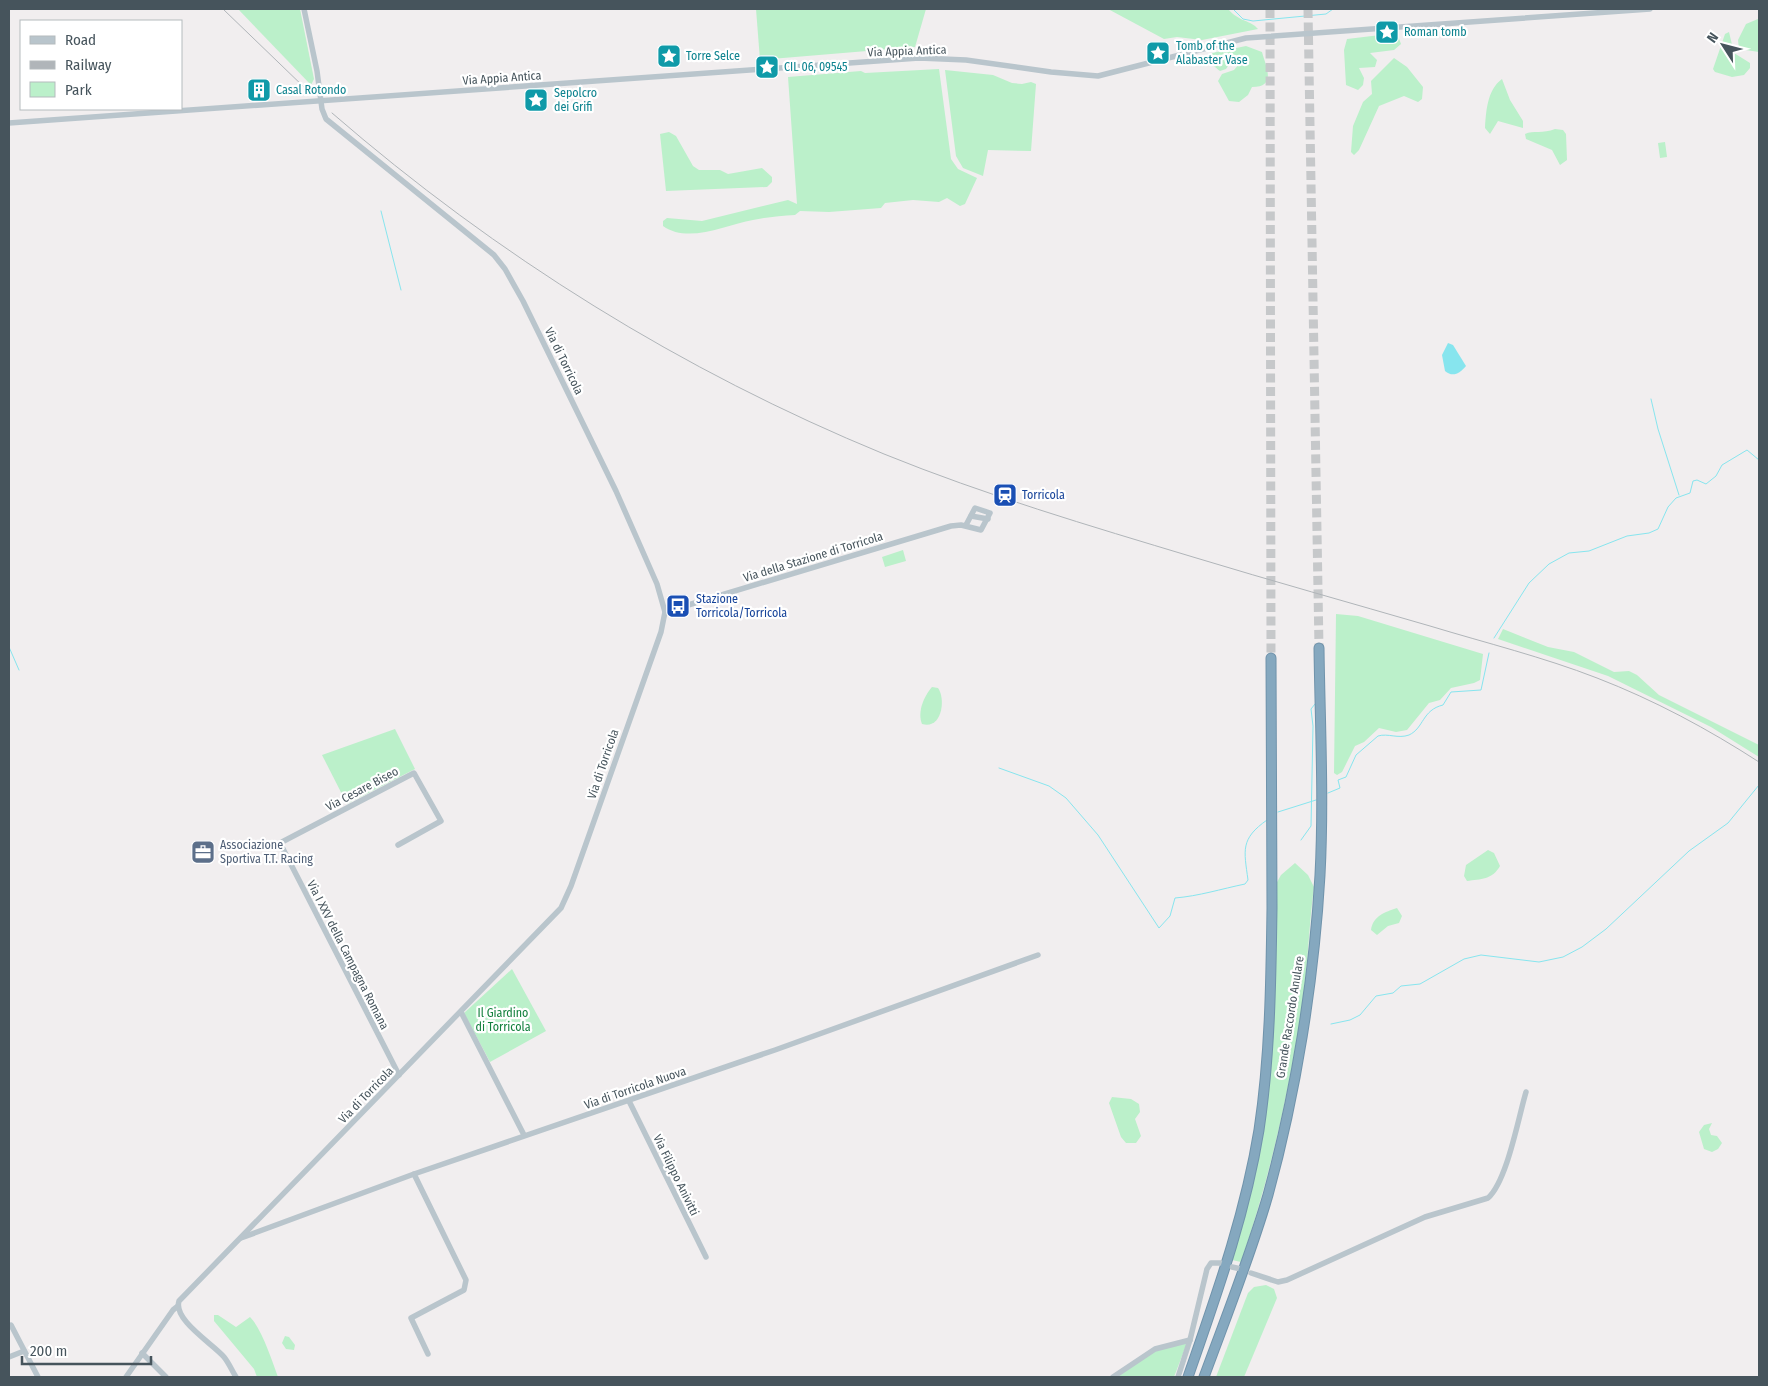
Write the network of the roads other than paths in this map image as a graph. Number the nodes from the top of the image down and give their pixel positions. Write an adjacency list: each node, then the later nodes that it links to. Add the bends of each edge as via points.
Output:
1 (304, 9): 3 (street, Via di Torricola)
2 (1650, 9): 3 (street, Via Appia Antica, via 1246,38 1098,76 966,60 919,58)
3 (321, 102): 4 (street, Via Appia Antica); 6 (street, Via di Torricola, via 323,114 332,125 478,241 503,265 621,501 659,589)
4 (9, 122)
5 (966, 525): 5 (street, Via della Stazione di Torricola, via 981,530 990,514 975,508); 6 (street, Via della Stazione di Torricola, via 951,526)
6 (665, 612): 12 (street, Via di Torricola, via 661,632 565,899 548,923)
7 (1319, 648): 38 (highway, Grande Raccordo Anulare, via 1320,873 1300,1044 1267,1197)
8 (1271, 658): 37 (highway, Grande Raccordo Anulare, via 1271,982 1265,1084 1241,1213 1226,1268)
9 (280, 843): 10 (street, Via Cesare Biseo, via 414,773 441,821); 13 (street, Via I XXV della Campagna Romana)
10 (398, 845)
11 (1038, 955): 15 (street, Via di Torricola Nuova)
12 (461, 1012): 13 (street, Via di Torricola); 16 (street)
13 (399, 1075): 18 (street, Via di Torricola)
14 (1526, 1092): 23 (street, via 1502,1175 1494,1193 1488,1198 1425,1217 1286,1280 1278,1282)
15 (629, 1101): 16 (street, Via di Torricola Nuova); 19 (street, Via Filippo Anivitti)
16 (524, 1135): 17 (street, Via di Torricola Nuova)
17 (414, 1174): 18 (street, Via di Torricola Nuova); 29 (street, via 466,1283 461,1292 411,1318)
18 (240, 1239): 24 (street, Via di Torricola, via 186,1293)
19 (706, 1257)
20 (1221, 1263): 26 (street, via 1213,1262 1207,1267)
21 (1232, 1267): 22 (street)
22 (1241, 1270)
23 (1251, 1273)
24 (178, 1306): 28 (street, Via di Torricola); 34 (street, via 185,1321 224,1357)
25 (11, 1325): 27 (street)
26 (1190, 1340): 35 (street, via 1157,1348); 36 (street)
27 (24, 1351): 30 (street); 31 (street)
28 (142, 1353): 32 (street, Via di Torricola); 33 (street)
29 (428, 1354)
30 (9, 1357)
31 (38, 1377)
32 (126, 1377)
33 (166, 1377)
34 (236, 1377)
35 (1113, 1377)
36 (1178, 1377)
37 (1188, 1377)
38 (1204, 1377)

